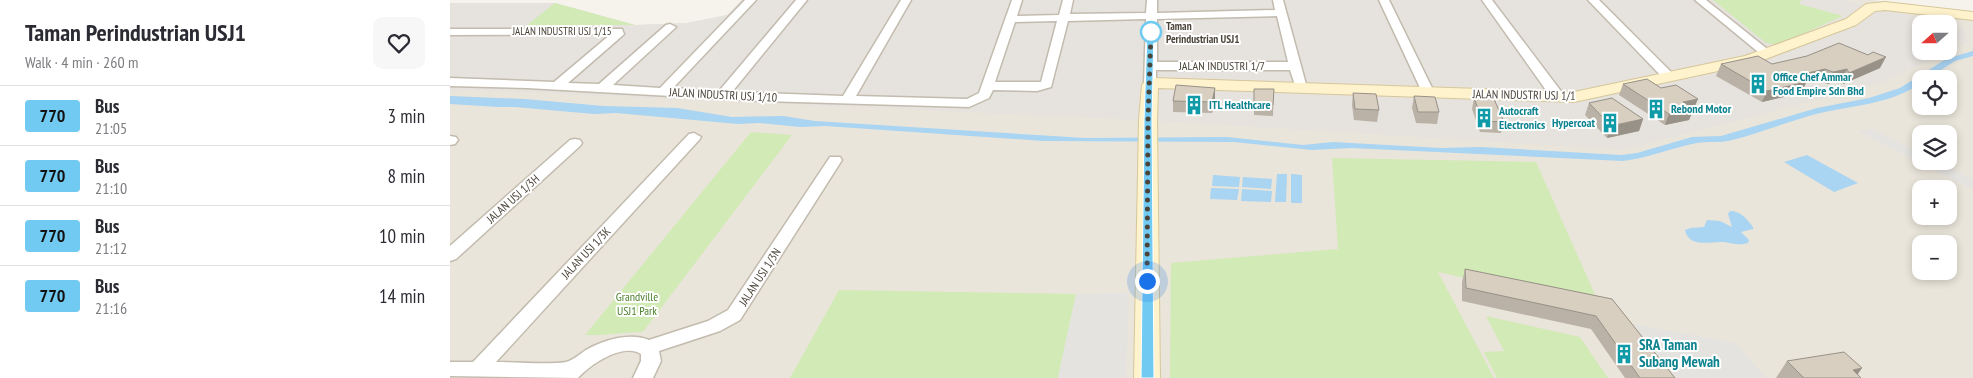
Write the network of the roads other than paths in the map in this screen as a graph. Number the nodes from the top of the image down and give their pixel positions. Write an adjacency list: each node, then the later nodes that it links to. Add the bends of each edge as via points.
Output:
1 (751, 0): 29 (street)
2 (802, 0): 31 (street)
3 (906, 0): 33 (street)
4 (1017, 0): 16 (street)
5 (1068, 0): 15 (street)
6 (1152, 0): 13 (street)
7 (1278, 0): 12 (street)
8 (1384, 0): 30 (street)
9 (1487, 0): 32 (street)
10 (1593, 0): 22 (street)
11 (1700, 0): 19 (street)
12 (1281, 13): 13 (street); 21 (street)
13 (1151, 16): 15 (street); 20 (street)
14 (1968, 16): 19 (street, JALAN INDUSTRI USJ 1/1, via 1871,7 1851,22)
15 (1064, 17): 16 (street); 26 (street, via 1047,84 1037,87)
16 (1011, 19): 26 (street)
17 (670, 27): 28 (street)
18 (450, 32): 25 (street, JALAN INDUSTRI USJ 1/15, via 618,30 618,34)
19 (1768, 54): 22 (street, JALAN INDUSTRI USJ 1/1)
20 (1150, 66): 21 (street, JALAN INDUSTRI 1/7); 24 (street)
21 (1295, 66): 27 (street)
22 (1669, 77): 32 (street, JALAN INDUSTRI USJ 1/1, via 1574,97)
23 (450, 82): 25 (street, JALAN INDUSTRI USJ 1/10)
24 (1150, 85): 27 (street, JALAN INDUSTRI USJ 1/1, via 1158,82); 43 (street)
25 (556, 86): 28 (street, JALAN INDUSTRI USJ 1/10)
26 (988, 86): 33 (street, JALAN INDUSTRI USJ 1/10, via 980,98 962,104)
27 (1301, 88): 30 (street, JALAN INDUSTRI USJ 1/1)
28 (601, 89): 29 (street, JALAN INDUSTRI USJ 1/10)
29 (663, 92): 31 (street, JALAN INDUSTRI USJ 1/10)
30 (1428, 92): 32 (street, JALAN INDUSTRI USJ 1/1)
31 (722, 95): 33 (street, JALAN INDUSTRI USJ 1/10)
32 (1558, 97)
33 (847, 100)
34 (694, 137): 39 (street, JALAN USJ 1/3K)
35 (575, 143): 37 (street, JALAN USJ 1/3H)
36 (835, 160): 38 (street, JALAN USJ 1/3N, via 734,315 714,326)
37 (450, 255)
38 (648, 348): 41 (street, via 632,344 612,346 582,360); 42 (street, via 652,356)
39 (478, 369): 40 (street); 41 (street)
40 (452, 372)
41 (568, 374)
42 (643, 378)
43 (1147, 378)

